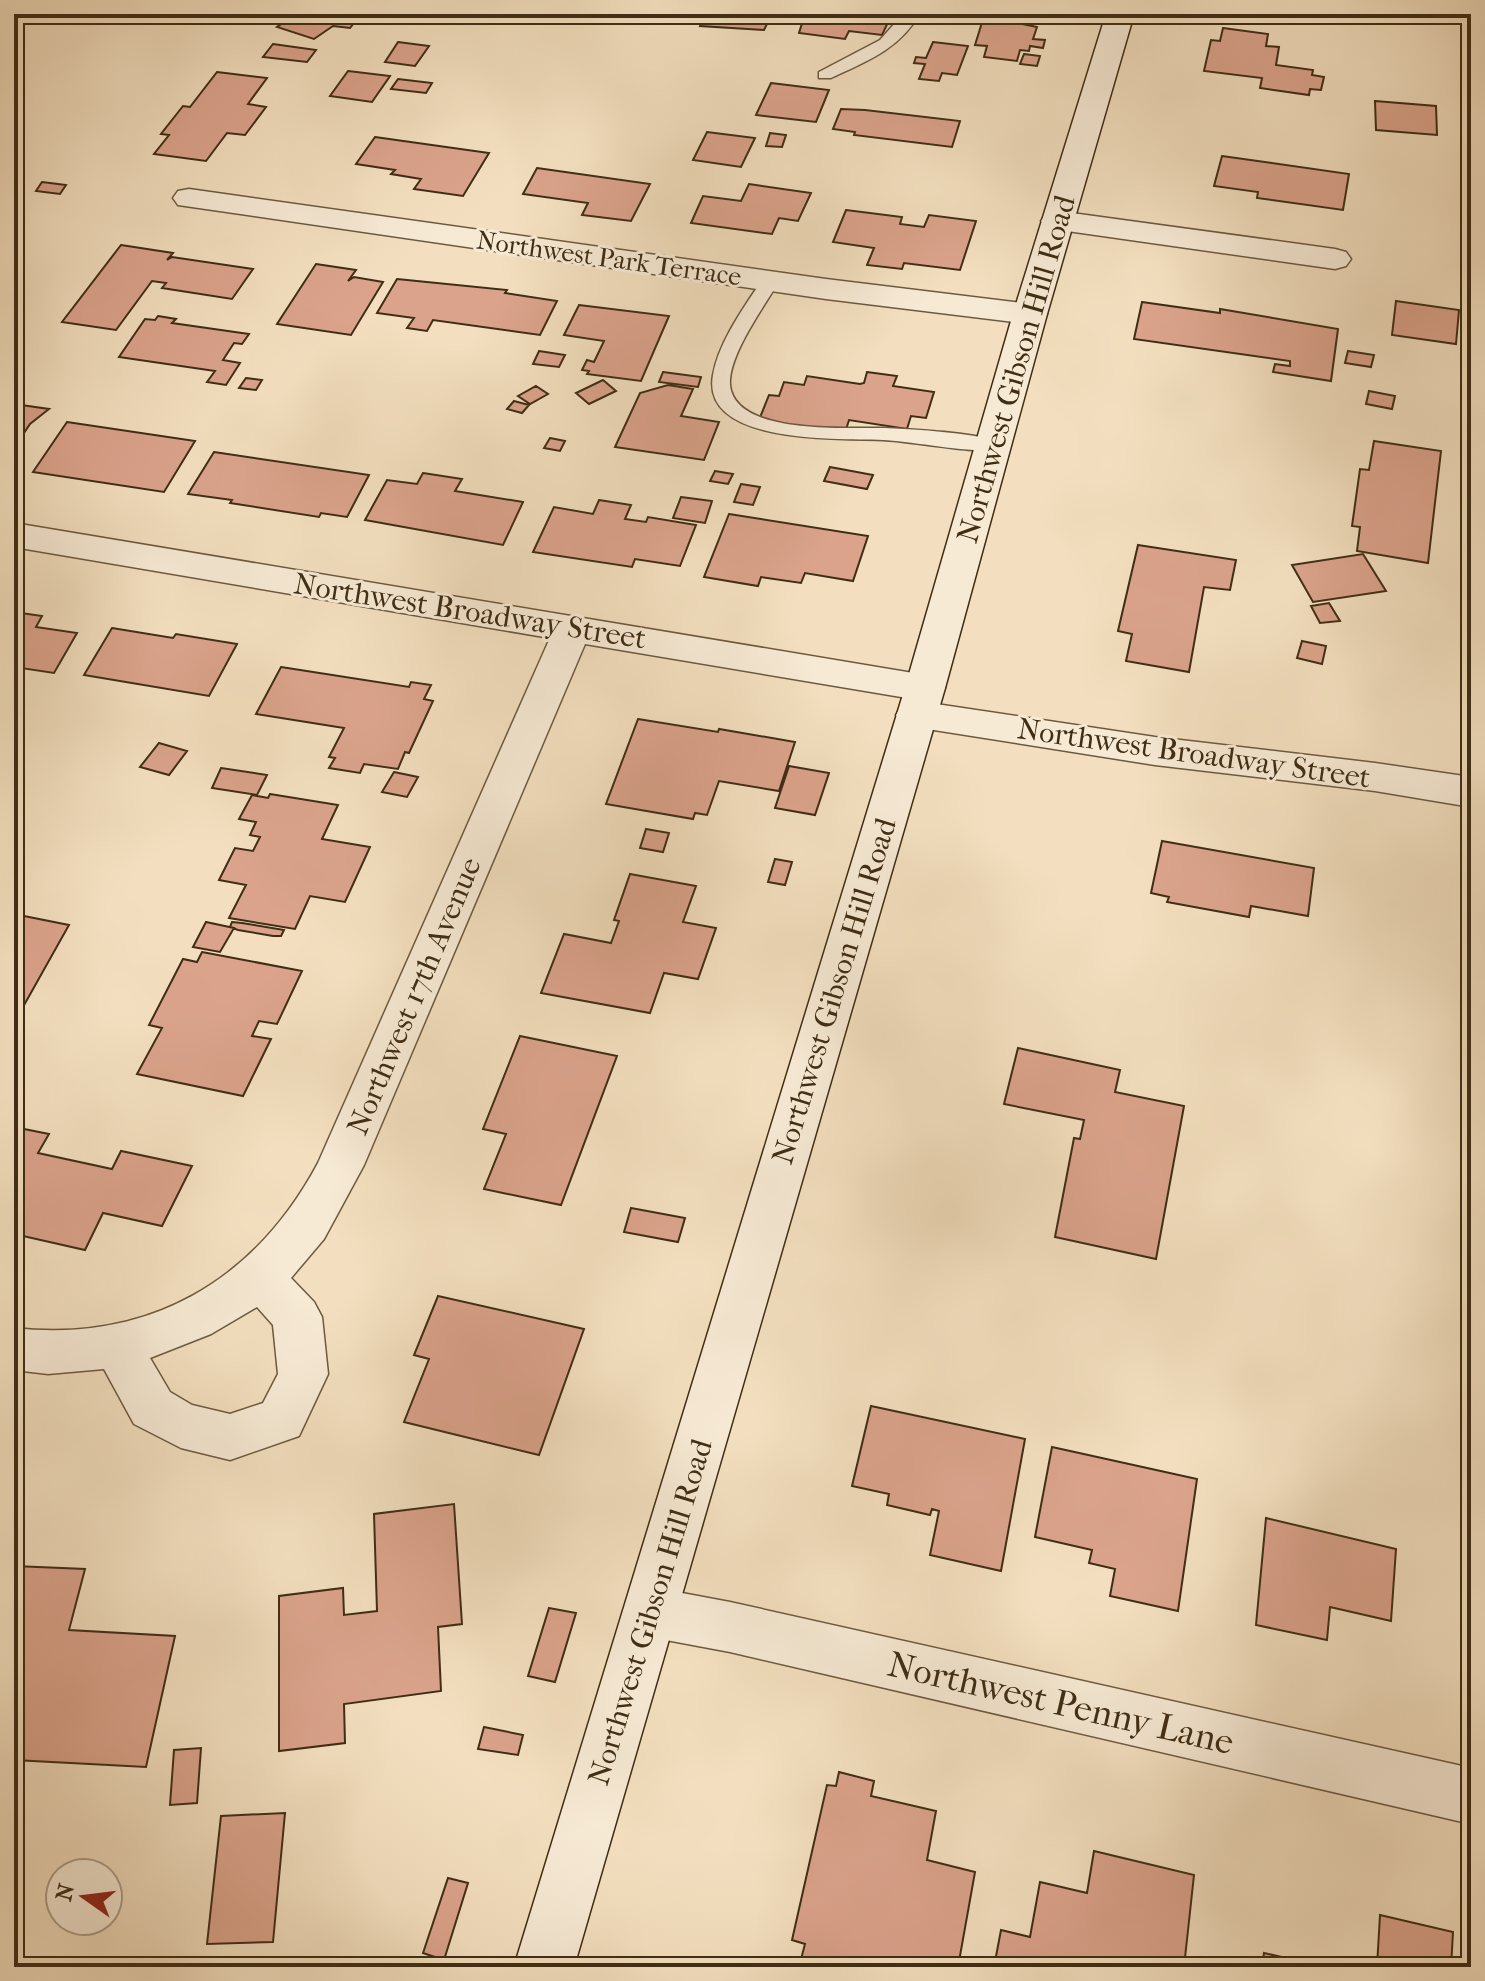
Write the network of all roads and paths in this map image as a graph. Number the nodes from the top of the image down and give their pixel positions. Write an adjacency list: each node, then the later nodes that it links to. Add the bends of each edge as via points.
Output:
1 (911, 14): 3 (lane, via 881,45)
2 (1120, 14): 5 (street, Northwest Gibson Hill Road)
3 (825, 75)
4 (189, 198): 7 (street, Northwest Park Terrace)
5 (1057, 221): 6 (street); 8 (street, Northwest Gibson Hill Road)
6 (1335, 259)
7 (770, 281): 8 (street, Northwest Park Terrace); 9 (lane, via 721,381 735,411 762,424)
8 (1030, 314): 9 (street, Northwest Gibson Hill Road)
9 (993, 445): 12 (street, Northwest Gibson Hill Road)
10 (14, 535): 11 (street, Northwest Broadway Street)
11 (573, 628): 12 (street, Northwest Broadway Street); 14 (street, Northwest 17th Avenue, via 341,1165 317,1213)
12 (921, 702): 13 (street, Northwest Broadway Street, via 1155,751); 17 (street, Northwest Gibson Hill Road)
13 (1471, 792)
14 (259, 1276): 15 (street, Northwest 17th Avenue, via 194,1319); 15 (street, via 297,1317 303,1374 281,1420 230,1437 181,1425 152,1408)
15 (116, 1345): 16 (street, Northwest 17th Avenue, via 77,1353)
16 (14, 1349)
17 (650, 1612): 18 (street, Northwest Penny Lane); 19 (street, Northwest Gibson Hill Road)
18 (1471, 1796)
19 (544, 1967)

